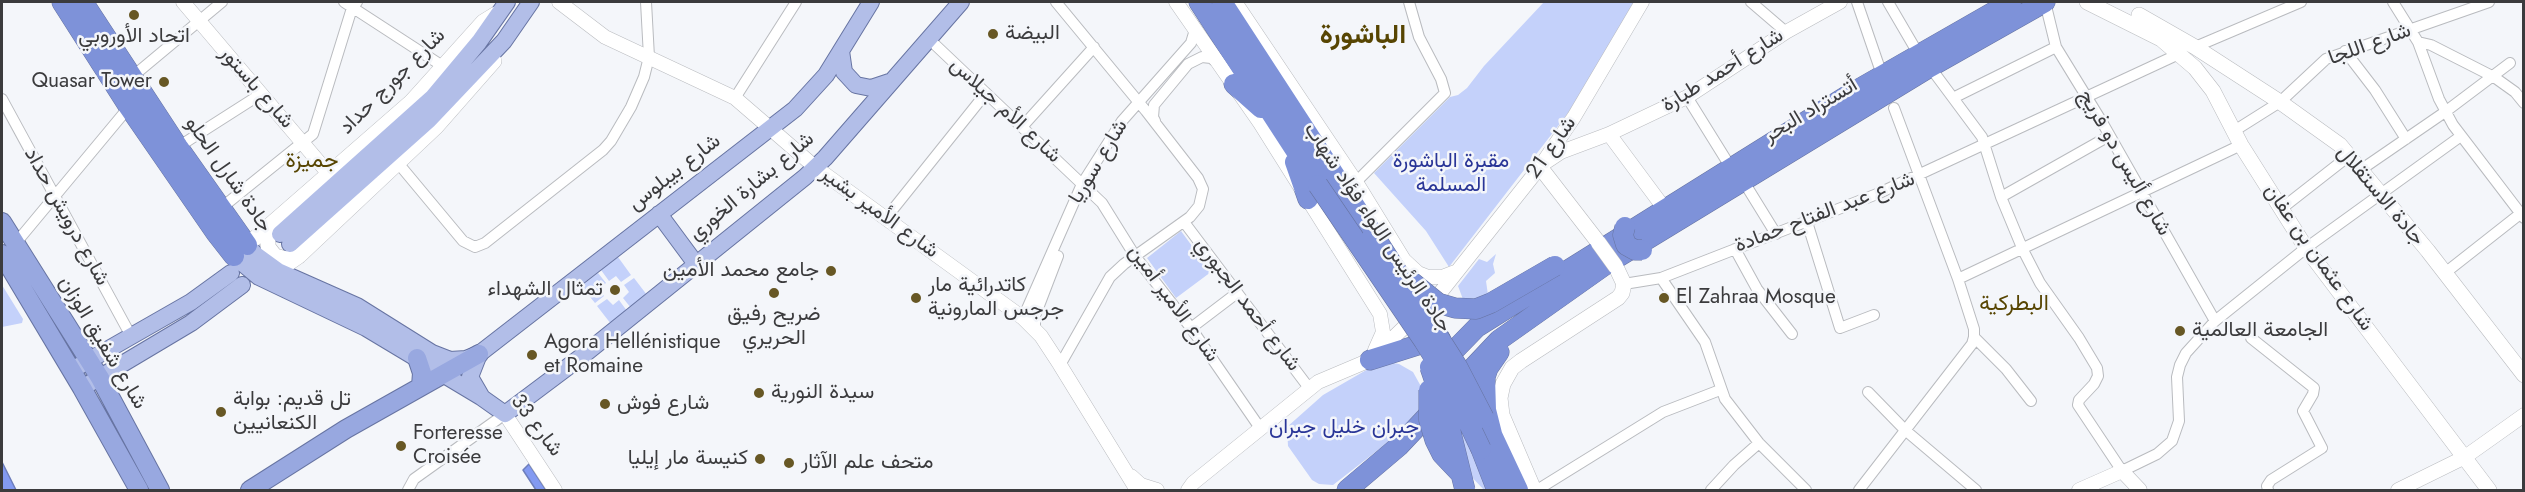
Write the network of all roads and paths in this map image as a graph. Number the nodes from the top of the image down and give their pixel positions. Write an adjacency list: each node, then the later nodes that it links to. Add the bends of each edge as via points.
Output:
1 (62, 2): 70 (highway, جادة شارل الحلو)
2 (83, 2): 53 (highway, جادة شارل الحلو)
3 (183, 2): 33 (street, شارع باستور)
4 (222, 2): 33 (street)
5 (531, 2): 38 (main road, شارع جورج حداد)
6 (559, 2): 47 (street, شارع الأمير بشير, via 605,37)
7 (646, 2): 47 (street)
8 (796, 2): 62 (street)
9 (871, 2): 44 (main road, شارع بيبلوس)
10 (961, 2): 37 (main road, شارع بشارة الخوري)
11 (1056, 2): 40 (street)
12 (1176, 2): 32 (street)
13 (1199, 2): 35 (highway, جادة الرئيس اللواء فؤاد شهاب)
14 (1222, 2): 35 (highway, جادة الرئيس اللواء فؤاد شهاب)
15 (1235, 2): 43 (street)
16 (1409, 2): 95 (street, via 1419,37 1445,93)
17 (1642, 2): 91 (street, شارع 21)
18 (1751, 2): 36 (street)
19 (1840, 2): 36 (street, شارع أحمد طبارة)
20 (1857, 2): 52 (street)
21 (1888, 2): 48 (street)
22 (2011, 2): 48 (highway, أتستراد البحر)
23 (2045, 2): 41 (street, شارع أليس دو فريج); 48 (highway, أتستراد البحر)
24 (2087, 2): 46 (main road, via 2138,26)
25 (2109, 2): 42 (main road, جادة الاستقلال)
26 (2301, 2): 30 (street)
27 (2393, 2): 34 (street)
28 (2489, 2): 34 (street, شارع اللجا)
29 (351, 4): 50 (street); 83 (street, via 316,129)
30 (2281, 5): 42 (street)
31 (504, 6): 50 (main road, شارع جورج حداد, via 483,22); 115 (main road, شارع جورج حداد, via 433,97)
32 (1192, 21): 51 (street); 68 (street, شارع سوريا, via 1191,43)
33 (198, 22): 53 (street); 60 (street, شارع باستور)
34 (2411, 30): 39 (street); 45 (street, شارع اللجا)
35 (1231, 32): 72 (highway, جادة الرئيس اللواء فؤاد شهاب); 76 (highway, جادة الرئيس اللواء فؤاد شهاب)
36 (1786, 32): 63 (street, شارع أحمد طبارة)
37 (929, 39): 56 (main road, شارع بشارة الخوري); 59 (street, شارع الأم جيلاس)
38 (504, 41): 87 (main road, شارع جورج حداد, via 470,91); 115 (main road, شارع جورج حداد, via 429,120)
39 (2418, 42): 54 (street, via 2432,45); 73 (street)
40 (1094, 47): 68 (street); 74 (street)
41 (2056, 47): 61 (street, شارع أليس دو فريج); 64 (street)
42 (2195, 47): 55 (main road, جادة الاستقلال)
43 (1266, 49): 72 (highway); 89 (street)
44 (841, 51): 56 (main road, via 844,72 856,85 870,88); 75 (main road, شارع بيبلوس, via 811,93)
45 (2345, 51): 67 (street, شارع اللجا, via 2320,63); 82 (street)
46 (2181, 53): 58 (main road, شارع عثمان بن عفان); 61 (street, شارع عبد الفتاح حمادة)
47 (649, 57): 62 (street, شارع الأمير بشير); 87 (street, via 631,107 603,150 480,246 469,246 463,241)
48 (1925, 61): 64 (street); 66 (highway, أتستراد البحر)
49 (2510, 63): 54 (street)
50 (444, 67): 93 (main road, شارع جورج حداد, via 411,102)
51 (1223, 67): 57 (street); 77 (street, شارع سوريا, via 1206,57 1188,64 1154,105 1153,117)
52 (1880, 69)
53 (132, 77): 85 (highway, جادة شارل الحلو)
54 (2494, 77): 69 (street); 73 (street)
55 (2243, 79): 58 (main road, via 2225,77); 67 (main road, جادة الاستقلال)
56 (889, 82): 90 (main road, شارع بشارة الخوري)
57 (1234, 84): 76 (highway); 98 (street)
58 (2213, 92): 81 (main road, شارع عثمان بن عفان)
59 (986, 93): 74 (street, شارع الأم جيلاس); 109 (street)
60 (261, 94): 83 (street, شارع باستور); 85 (street)
61 (2088, 97): 79 (street, شارع أليس دو فريج); 84 (street, شارع عبد الفتاح حمادة)
62 (735, 98): 75 (street, شارع الأمير بشير)
63 (1687, 98): 78 (street, شارع أحمد طبارة); 88 (street)
64 (1953, 98): 84 (street)
65 (2, 99): 101 (street, شارع درويش حداد)
66 (1855, 102): 88 (highway, via 1790,125); 97 (highway, via 1826,138); 123 (highway, أتستراد البحر)
67 (2280, 102): 81 (street, شارع اللجا); 86 (main road, جادة الاستقلال)
68 (1139, 103): 77 (street); 96 (street, شارع سوريا, via 1122,121)
69 (2523, 103)
70 (129, 107): 101 (street); 125 (highway, جادة شارل الحلو)
71 (1894, 108): 94 (street)
72 (1292, 109): 89 (highway, جادة الرئيس اللواء فؤاد شهاب)
73 (2445, 112): 80 (street); 82 (street)
74 (1022, 127): 96 (street, شارع الأم جيلاس)
75 (770, 128): 90 (street, شارع الأمير بشير); 107 (main road, شارع بيبلوس)
76 (1283, 129): 98 (highway, جادة الرئيس اللواء فؤاد شهاب)
77 (1162, 131): 111 (street, via 1203,189 1199,206)
78 (1609, 134): 91 (street, شارع أحمد طبارة, via 1561,152); 104 (street)
79 (2109, 136): 99 (street, شارع أليس دو فريج); 102 (street)
80 (2460, 136): 100 (street); 108 (street)
81 (2238, 138): 99 (street, شارع اللجا); 106 (main road, شارع عثمان بن عفان)
82 (2406, 139): 92 (street)
83 (304, 142): 93 (street, شارع باستور); 105 (street)
84 (1986, 145): 94 (street, شارع عبد الفتاح حمادة); 102 (street)
85 (178, 147): 105 (highway, جادة شارل الحلو)
86 (2350, 155): 92 (main road, جادة الاستقلال); 106 (street)
87 (398, 163): 115 (main road, شارع جورج حداد)
88 (1728, 163): 104 (highway)
89 (1336, 164): 95 (street); 119 (highway, جادة الرئيس اللواء فؤاد شهاب, bridge)
90 (815, 167): 109 (street, شارع الأمير بشير); 124 (main road, شارع بشارة الخوري)
91 (1540, 167): 123 (main road); 126 (street, شارع 21)
92 (2362, 170): 100 (main road, جادة الاستقلال)
93 (329, 174): 115 (main road, شارع جورج حداد)
94 (1919, 177): 112 (street, شارع عبد الفتاح حمادة); 131 (street)
95 (1356, 182): 127 (street, via 1396,249)
96 (1082, 184): 103 (street, شارع الأمير أمين); 136 (street, شارع سوريا)
97 (1747, 187): 114 (street); 120 (highway)
98 (1313, 192): 133 (street); 134 (highway, جادة الرئيس اللواء فؤاد شهاب, bridge)
99 (2140, 192): 121 (street, شارع اللجا); 137 (street, شارع أليس دو فريج)
100 (2382, 194): 116 (street); 128 (main road, جادة الاستقلال)
101 (55, 197): 117 (street); 142 (street, شارع درويش حداد)
102 (2001, 197): 121 (street)
103 (1102, 203): 122 (street, شارع الأمير أمين); 140 (street, شارع سوريا, via 1086,200 1078,205 1035,316)
104 (1661, 204): 113 (highway)
105 (220, 209): 125 (highway, جادة شارل الحلو)
106 (2281, 209): 116 (main road, شارع عثمان بن عفان)
107 (659, 214): 124 (main road); 145 (main road, شارع بيبلوس)
108 (2522, 216): 128 (street)
109 (886, 218): 136 (street, شارع الأمير بشير)
110 (2, 222): 117 (highway, شارع شفيق الوزان)
111 (1184, 222): 122 (street); 132 (street, شارع أحمد الجبوري)
112 (1807, 222): 114 (street, شارع عبد الفتاح حمادة); 135 (street, via 1840,328)
113 (1624, 227): 120 (highway, bridge, via 1626,244); 123 (highway)
114 (1776, 234): 118 (street, شارع عبد الفتاح حمادة)
115 (284, 240): 125 (main road, شارع جورج حداد); 129 (main road, شارع جورج حداد)
116 (2306, 248): 137 (street); 167 (main road, شارع عثمان بن عفان)
117 (8, 249): 147 (highway, شارع شفيق الوزان); 150 (highway, شارع شفيق الوزان)
118 (1736, 249): 130 (street, شارع عبد الفتاح حمادة); 141 (street, via 1757,289)
119 (1384, 250): 123 (highway, bridge, via 1432,299 1465,309 1481,308 1555,266); 166 (highway, جادة الرئيس اللواء فؤاد شهاب, bridge, via 1457,366)
120 (1642, 250): 123 (highway)
121 (2023, 250): 131 (street, شارع اللجا); 169 (street, via 2040,283 2097,368 2096,380 2079,400 2079,408)
122 (1135, 256): 139 (street, شارع الأمير أمين); 149 (street, via 1104,284)
123 (1607, 260): 130 (street, شارع عبد الفتاح حمادة); 138 (highway); 166 (highway, via 1571,302 1502,349 1488,368 1484,390); 179 (highway, via 1499,340 1399,446); 184 (main road, via 1618,298 1512,368 1503,384 1502,415)
124 (696, 264): 161 (main road, شارع بشارة الخوري)
125 (238, 265): 129 (main road, جادة شارل الحلو); 142 (main road, شارع جورج حداد, via 190,302); 153 (main road, شارع جورج حداد, via 191,323)
126 (1460, 270): 127 (street, via 1437,278); 148 (street, شارع 21)
127 (1418, 273): 133 (street, via 1418,297 1408,311 1390,313)
128 (2445, 273): 152 (main road, جادة الاستقلال)
129 (271, 275): 145 (main road, جادة شارل الحلو, via 357,306 439,356 457,361); 146 (main road, جادة شارل الحلو)
130 (1661, 278): 157 (street, via 1705,342)
131 (1958, 279): 143 (street)
132 (1237, 293): 139 (street); 156 (street, شارع أحمد الجبوري)
133 (1371, 300): 148 (street, via 1383,327)
134 (1408, 315): 166 (highway, جادة الرئيس اللواء فؤاد شهاب, bridge); 180 (highway, bridge, via 1436,382)
135 (1874, 315)
136 (1023, 318): 140 (street, شارع الأمير بشير)
137 (2215, 321): 169 (street, via 2180,365 2179,421 2172,441 2157,454)
138 (1477, 327): 148 (highway); 181 (highway, bridge, via 1440,365 1429,390 1429,420 1435,440 1448,461)
139 (1191, 328): 163 (street, شارع الأمير أمين)
140 (1035, 329): 149 (street, شارع الأمير بشير)
141 (1792, 334)
142 (131, 336): 147 (main road, شارع جورج حداد)
143 (1974, 337): 160 (street); 164 (street)
144 (2251, 338): 191 (street, via 2314,388 2303,411 2322,448 2271,480)
145 (478, 354): 151 (highway); 159 (main road, via 470,377)
146 (417, 358): 151 (main road, جادة شارل الحلو); 154 (highway)
147 (89, 360): 150 (main road, شارع جورج حداد); 153 (highway, شارع شفيق الوزان)
148 (1370, 360): 156 (street)
149 (1060, 365): 168 (street, شارع الأمير بشير)
150 (72, 370): 155 (highway, شارع شفيق الوزان)
151 (445, 375): 154 (highway); 159 (main road, شارع 33)
152 (2523, 375)
153 (100, 378): 155 (main road, شارع جورج حداد); 172 (highway, شارع شفيق الوزان)
154 (421, 386): 173 (highway)
155 (82, 388): 171 (highway, شارع شفيق الوزان)
156 (1309, 388): 163 (street)
157 (1720, 390): 165 (street); 184 (street, via 1663,412)
158 (1868, 392): 164 (street)
159 (481, 397): 161 (main road, شارع 33)
160 (2031, 401)
161 (505, 414): 174 (street, شارع بشارة الخوري, via 414,479); 175 (street, شارع 33)
162 (2523, 415): 167 (street)
163 (1260, 428): 170 (street)
164 (1905, 430): 187 (street); 188 (street)
165 (1759, 443): 185 (street); 186 (street)
166 (1491, 444): 182 (highway, جادة الرئيس اللواء فؤاد شهاب); 183 (highway, جادة الرئيس اللواء فؤاد شهاب)
167 (2464, 457): 192 (street); 193 (main road, شارع عثمان بن عفان)
168 (1124, 471): 176 (street, شارع الأمير بشير); 177 (street)
169 (2121, 471): 189 (street); 190 (street)
170 (1190, 487): 178 (street)
171 (139, 490)
172 (160, 490)
173 (250, 490)
174 (408, 490)
175 (555, 490)
176 (1137, 490)
177 (1157, 490)
178 (1175, 490)
179 (1347, 490)
180 (1465, 490)
181 (1476, 490)
182 (1497, 490)
183 (1518, 490)
184 (1536, 490)
185 (1711, 490)
186 (1806, 490)
187 (1859, 490)
188 (1976, 490)
189 (2079, 490)
190 (2140, 490)
191 (2268, 490)
192 (2398, 490)
193 (2489, 490)

